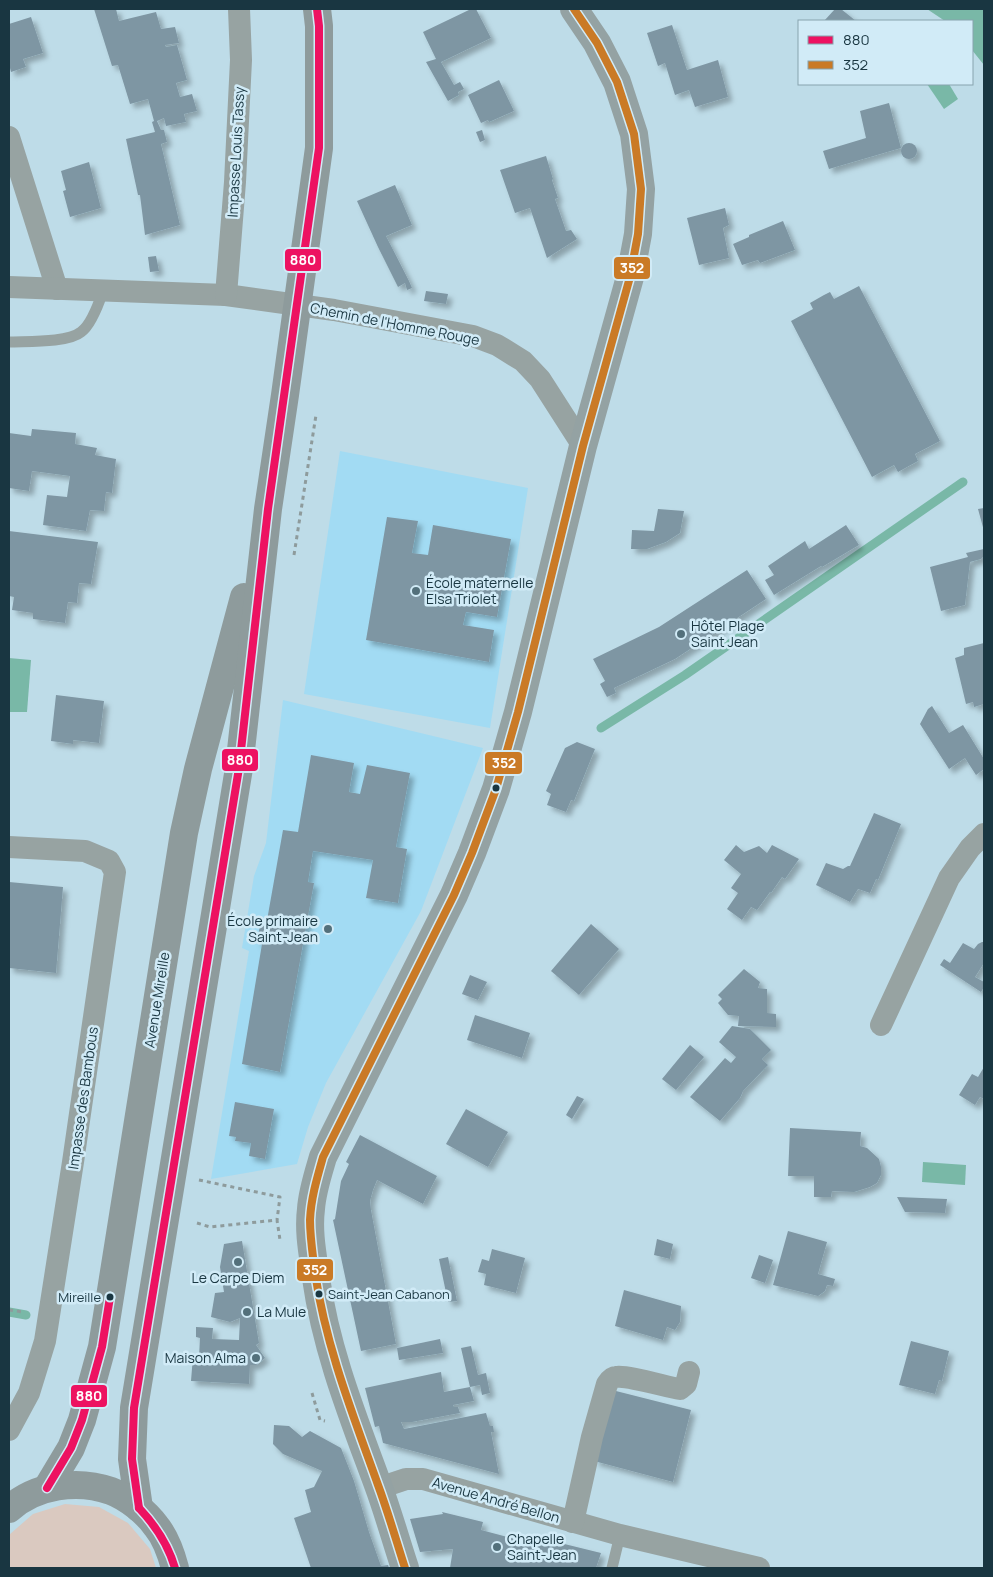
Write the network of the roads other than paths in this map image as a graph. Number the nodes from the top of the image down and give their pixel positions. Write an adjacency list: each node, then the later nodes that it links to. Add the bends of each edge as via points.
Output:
1 (239, 9): 8 (street, Impasse Louis Tassy, via 241,70)
2 (317, 9): 11 (main road, Avenue Mireille, via 319,148)
3 (574, 9): 10 (street, via 618,82 634,134 641,189 638,234 630,277)
4 (9, 138): 6 (street)
5 (9, 287): 6 (street, Chemin de l'Homme Rouge)
6 (57, 289): 7 (street, Chemin de l'Homme Rouge)
7 (103, 291): 8 (street, Chemin de l'Homme Rouge); 9 (lane, via 97,311 82,332 64,339)
8 (226, 295): 10 (street, Chemin de l'Homme Rouge, via 454,332 497,345 523,361 540,379)
9 (9, 342)
10 (583, 446): 18 (street, via 496,789 454,895 323,1158 310,1210 312,1251 328,1343)
11 (268, 509): 17 (main road, Avenue Mireille, via 198,769 184,833 102,1347 82,1420 71,1448); 19 (main road, Avenue Mireille, via 239,768 134,1408 132,1458)
12 (984, 834): 14 (street, via 949,878)
13 (9, 846): 16 (street, Impasse des Bambous, via 85,851 109,861 115,872 45,1341 29,1392)
14 (881, 1025)
15 (689, 1372): 21 (street, via 686,1384 680,1389 616,1377 606,1384)
16 (9, 1430)
17 (47, 1488): 19 (main road, via 80,1484 112,1491); 20 (main road, via 18,1501)
18 (379, 1488): 21 (street, Avenue André Bellon, via 406,1479 423,1480); 24 (street)
19 (139, 1508): 23 (main road, via 157,1527 170,1550)
20 (9, 1509)
21 (573, 1522): 22 (street, Avenue André Bellon)
22 (620, 1535): 25 (lane); 26 (street, Avenue André Bellon)
23 (175, 1568)
24 (405, 1568)
25 (612, 1568)
26 (759, 1568)

